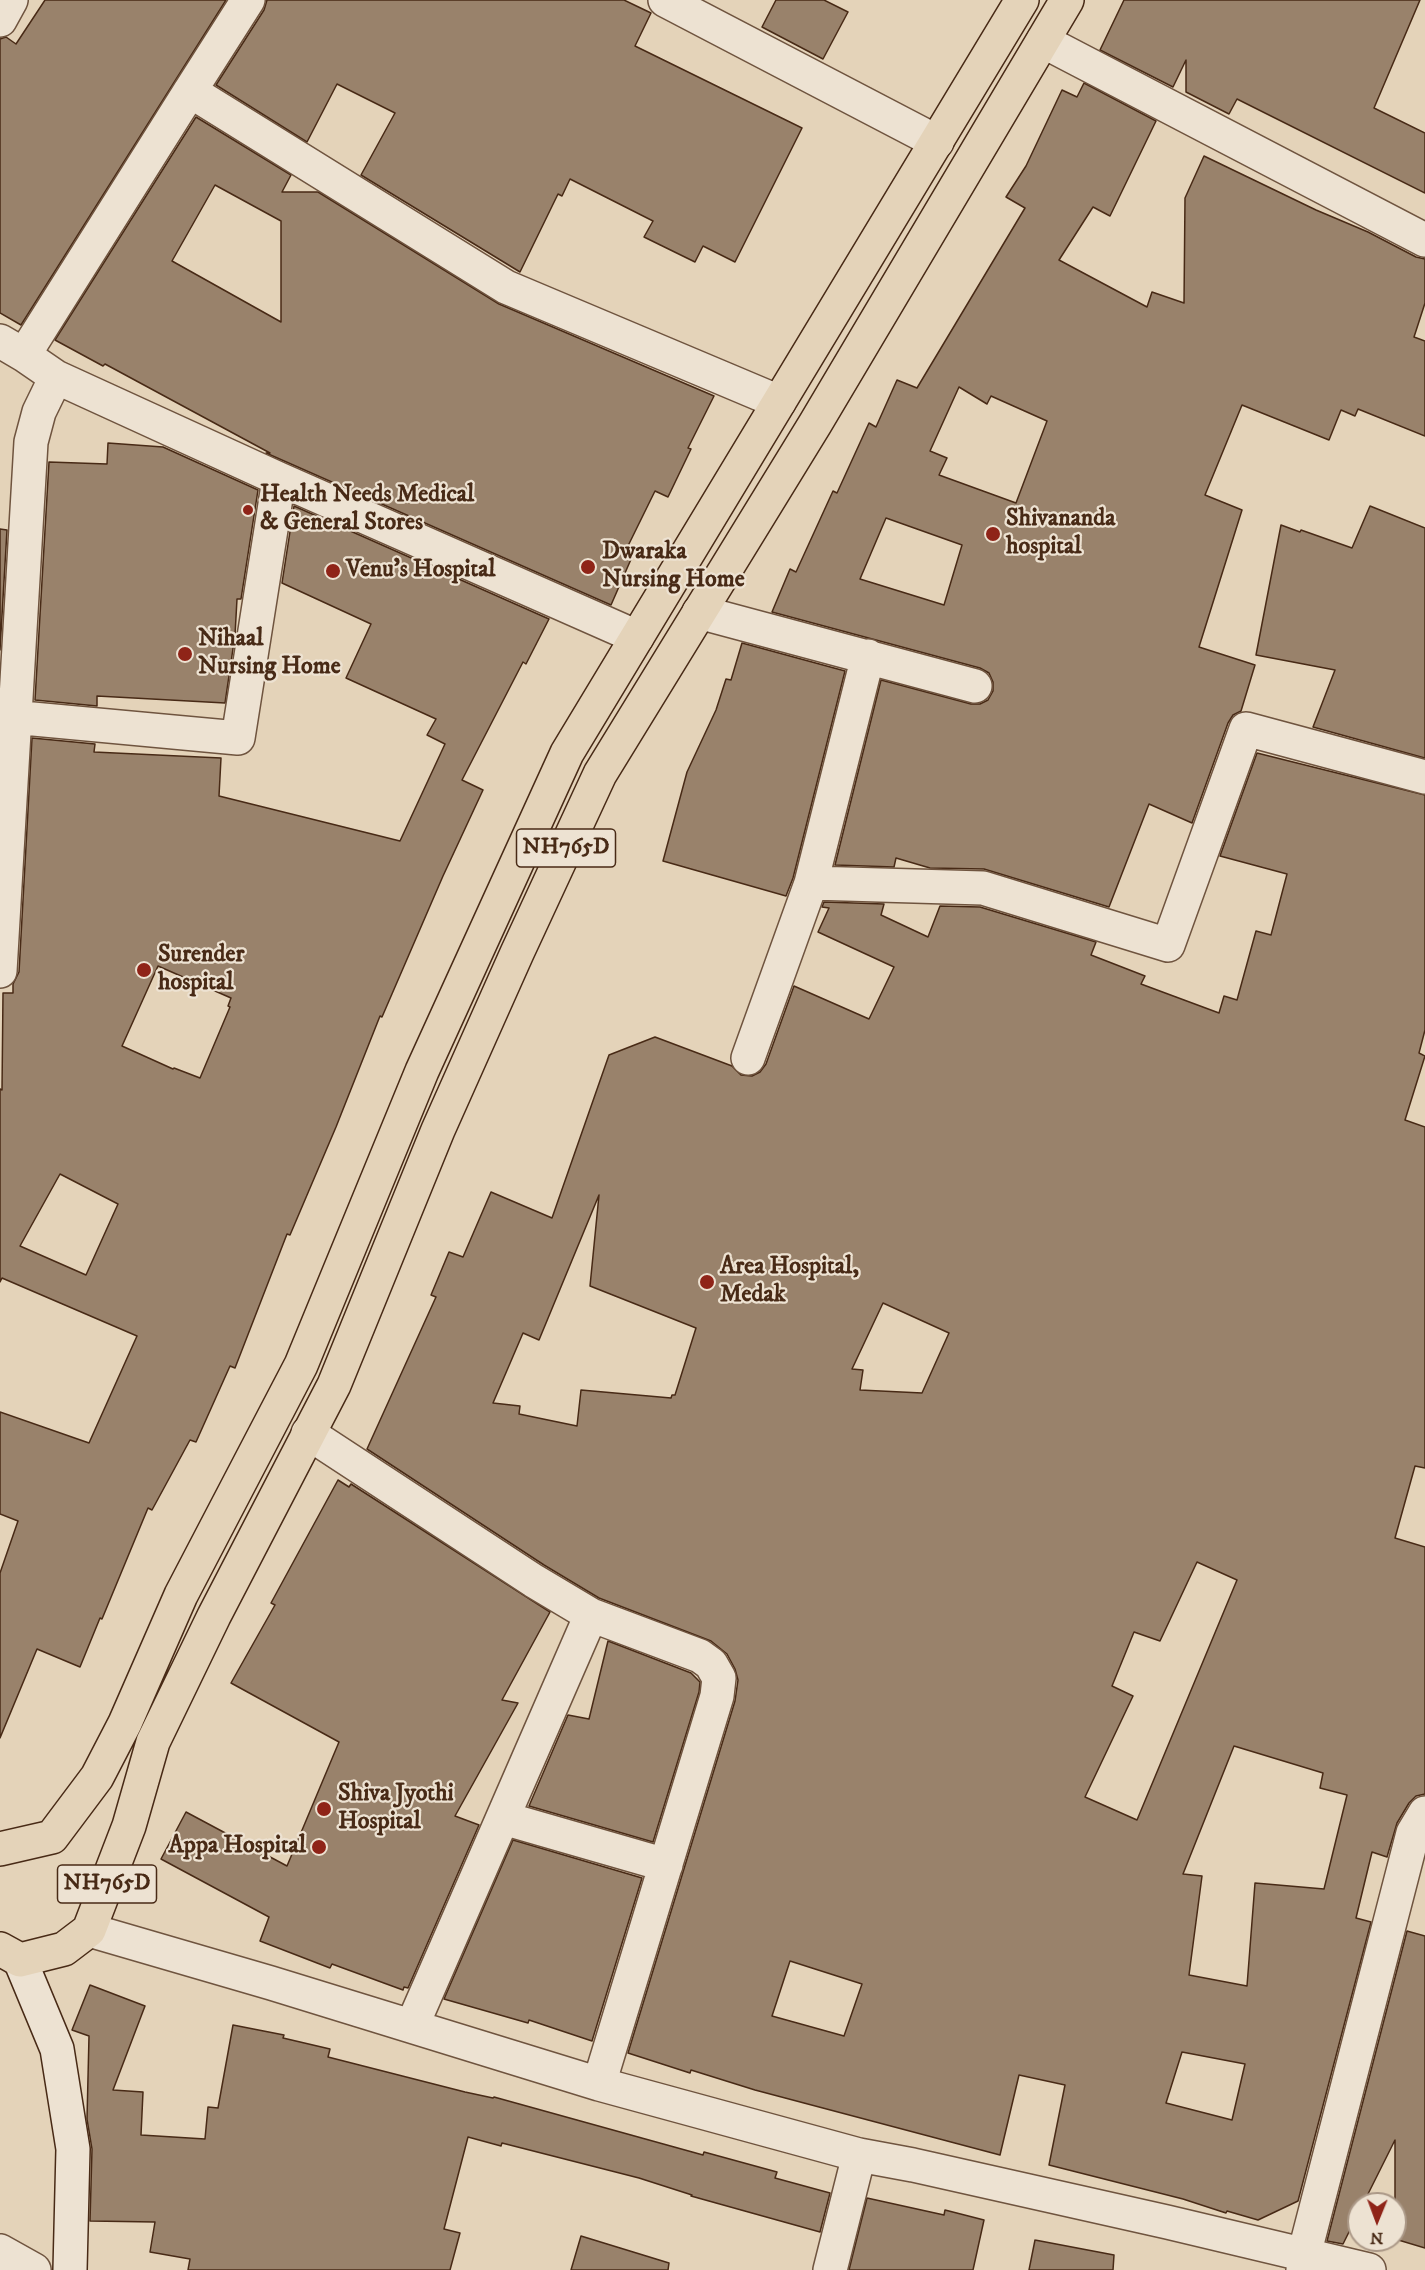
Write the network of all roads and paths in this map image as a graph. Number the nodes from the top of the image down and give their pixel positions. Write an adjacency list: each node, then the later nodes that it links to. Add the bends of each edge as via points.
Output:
1 (11, 0): 6 (street)
2 (248, 0): 8 (street)
3 (665, 0): 9 (street)
4 (1022, 0): 9 (highway, NH765D)
5 (1067, 0): 7 (highway, NH765D)
6 (0, 20)
7 (1043, 41): 10 (street); 15 (highway, NH765D)
8 (190, 91): 11 (street); 13 (street, via 506,287)
9 (937, 142): 13 (highway, NH765D)
10 (1425, 240)
11 (12, 348): 12 (street)
12 (56, 376): 14 (street); 19 (street, via 39,412 31,442)
13 (779, 402): 16 (highway, NH765D)
14 (279, 478): 16 (street); 19 (street, via 238,738)
15 (699, 612): 17 (street); 24 (highway, NH765D, via 600,774 438,1130 334,1385)
16 (637, 637): 28 (highway, NH765D, via 567,753 422,1071 301,1365 181,1595 126,1723 97,1777 52,1837)
17 (868, 656): 18 (street); 21 (street)
18 (975, 686)
19 (7, 716): 22 (street)
20 (1425, 777): 21 (street, via 1246,729 1168,945 983,888)
21 (811, 883): 23 (street)
22 (0, 971)
23 (748, 1058)
24 (308, 1433): 25 (street); 30 (highway, NH765D, via 153,1742 129,1826)
25 (591, 1615): 27 (street); 29 (street, via 700,1656 711,1664 719,1678)
26 (1425, 1813): 36 (street, via 1413,1833)
27 (503, 1818): 29 (street); 32 (street)
28 (0, 1849)
29 (666, 1865): 33 (street)
30 (89, 1930): 31 (highway, NH765D, via 64,1948); 32 (street)
31 (10, 1954): 38 (street, via 57,2049 73,2149)
32 (412, 2026): 33 (street)
33 (599, 2084): 34 (street)
34 (859, 2155): 36 (street, via 959,2175); 39 (street)
35 (0, 2251): 37 (street)
36 (1304, 2262): 40 (street)
37 (34, 2270)
38 (70, 2270)
39 (830, 2270)
40 (1369, 2270)

